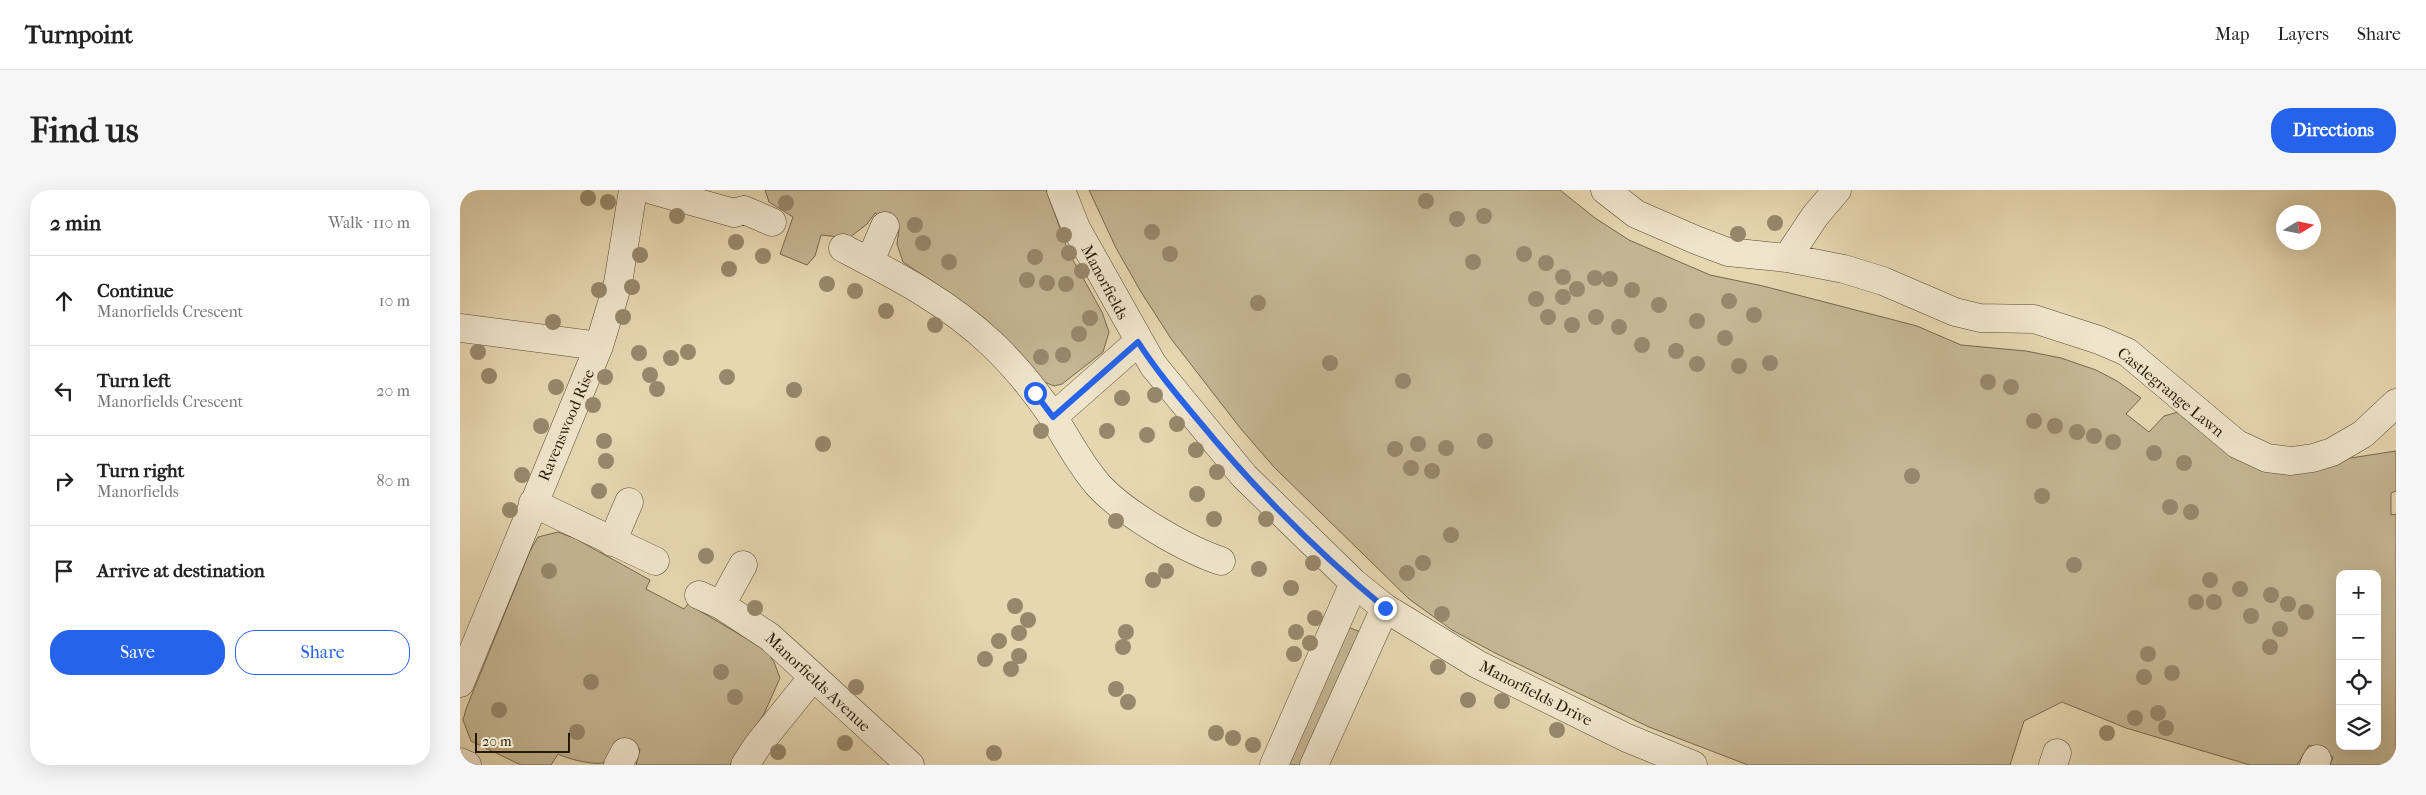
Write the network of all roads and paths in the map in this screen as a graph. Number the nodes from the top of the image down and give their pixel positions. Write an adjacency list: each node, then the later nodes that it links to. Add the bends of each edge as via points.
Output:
1 (633, 190): 14 (street, Ravenswood Rise, via 618,283)
2 (652, 190): 6 (street, via 734,213)
3 (1061, 190): 13 (street, Manorfields, via 1076,228)
4 (1605, 190): 10 (street, Castlegrange Lawn, via 1636,214 1728,252)
5 (1837, 190): 10 (street)
6 (746, 200): 7 (street)
7 (772, 222)
8 (885, 226): 11 (street)
9 (842, 248): 11 (street)
10 (1787, 258): 15 (street, Castlegrange Lawn, via 1844,269 1883,281 1955,312 1980,318 2034,319 2099,340 2127,352 2163,394 2237,444 2267,458 2291,461 2332,452 2363,434)
11 (870, 261): 16 (street, via 946,307 992,343)
12 (460, 328): 14 (street, Ravenswood Rise)
13 (1138, 342): 16 (street); 23 (street, Manorfields, via 1153,365 1244,476)
14 (599, 346): 18 (street, Ravenswood Rise)
15 (2396, 403)
16 (1053, 417): 21 (street, via 1099,486 1126,509 1166,534)
17 (629, 502): 19 (street)
18 (533, 504): 19 (street); 26 (street, Ravenswood Rise)
19 (612, 542): 20 (street)
20 (655, 561)
21 (1221, 561)
22 (743, 565): 25 (street, Manorfields Avenue, via 710,600 770,637)
23 (1354, 583): 24 (street, Manorfields); 31 (street)
24 (1385, 608): 32 (street); 33 (street, Manorfields Drive, via 1414,628 1528,691 1644,746)
25 (813, 677): 29 (street); 30 (street, Manorfields Avenue)
26 (460, 683)
27 (460, 762): 28 (street)
28 (467, 765)
29 (745, 765)
30 (910, 765)
31 (1274, 765)
32 (1314, 765)
33 (1693, 765)

